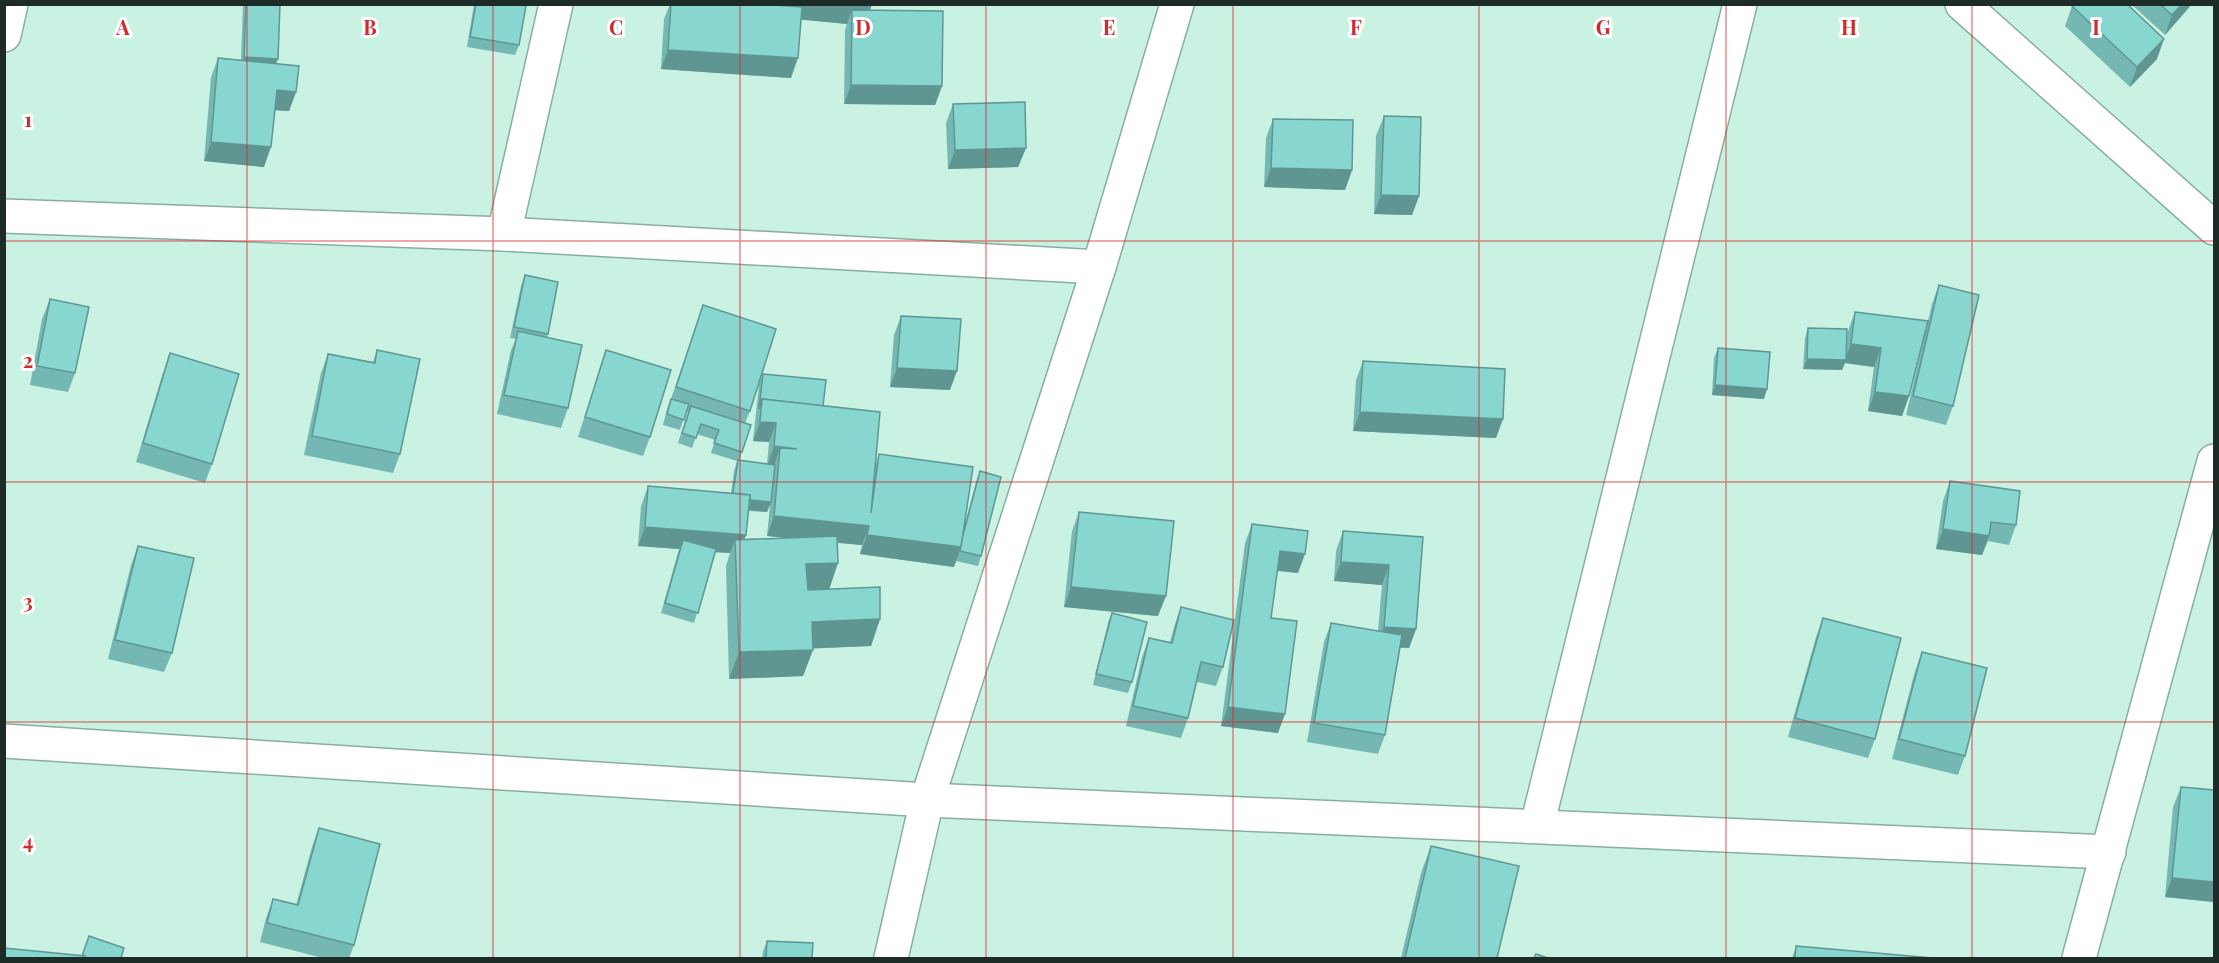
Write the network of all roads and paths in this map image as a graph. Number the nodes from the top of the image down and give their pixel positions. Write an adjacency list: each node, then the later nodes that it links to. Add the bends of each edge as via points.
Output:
1 (12, 4): 6 (street)
2 (556, 4): 9 (street)
3 (1177, 4): 10 (street)
4 (1740, 4): 14 (street)
5 (1962, 4): 8 (street)
6 (4, 35)
7 (4, 216): 9 (street)
8 (2214, 228)
9 (504, 234): 10 (street)
10 (1099, 267): 13 (street)
11 (2214, 461): 15 (street)
12 (4, 741): 13 (street)
13 (927, 800): 14 (street); 16 (street)
14 (1537, 826): 15 (street)
15 (2109, 852): 17 (street)
16 (891, 958)
17 (2079, 958)

